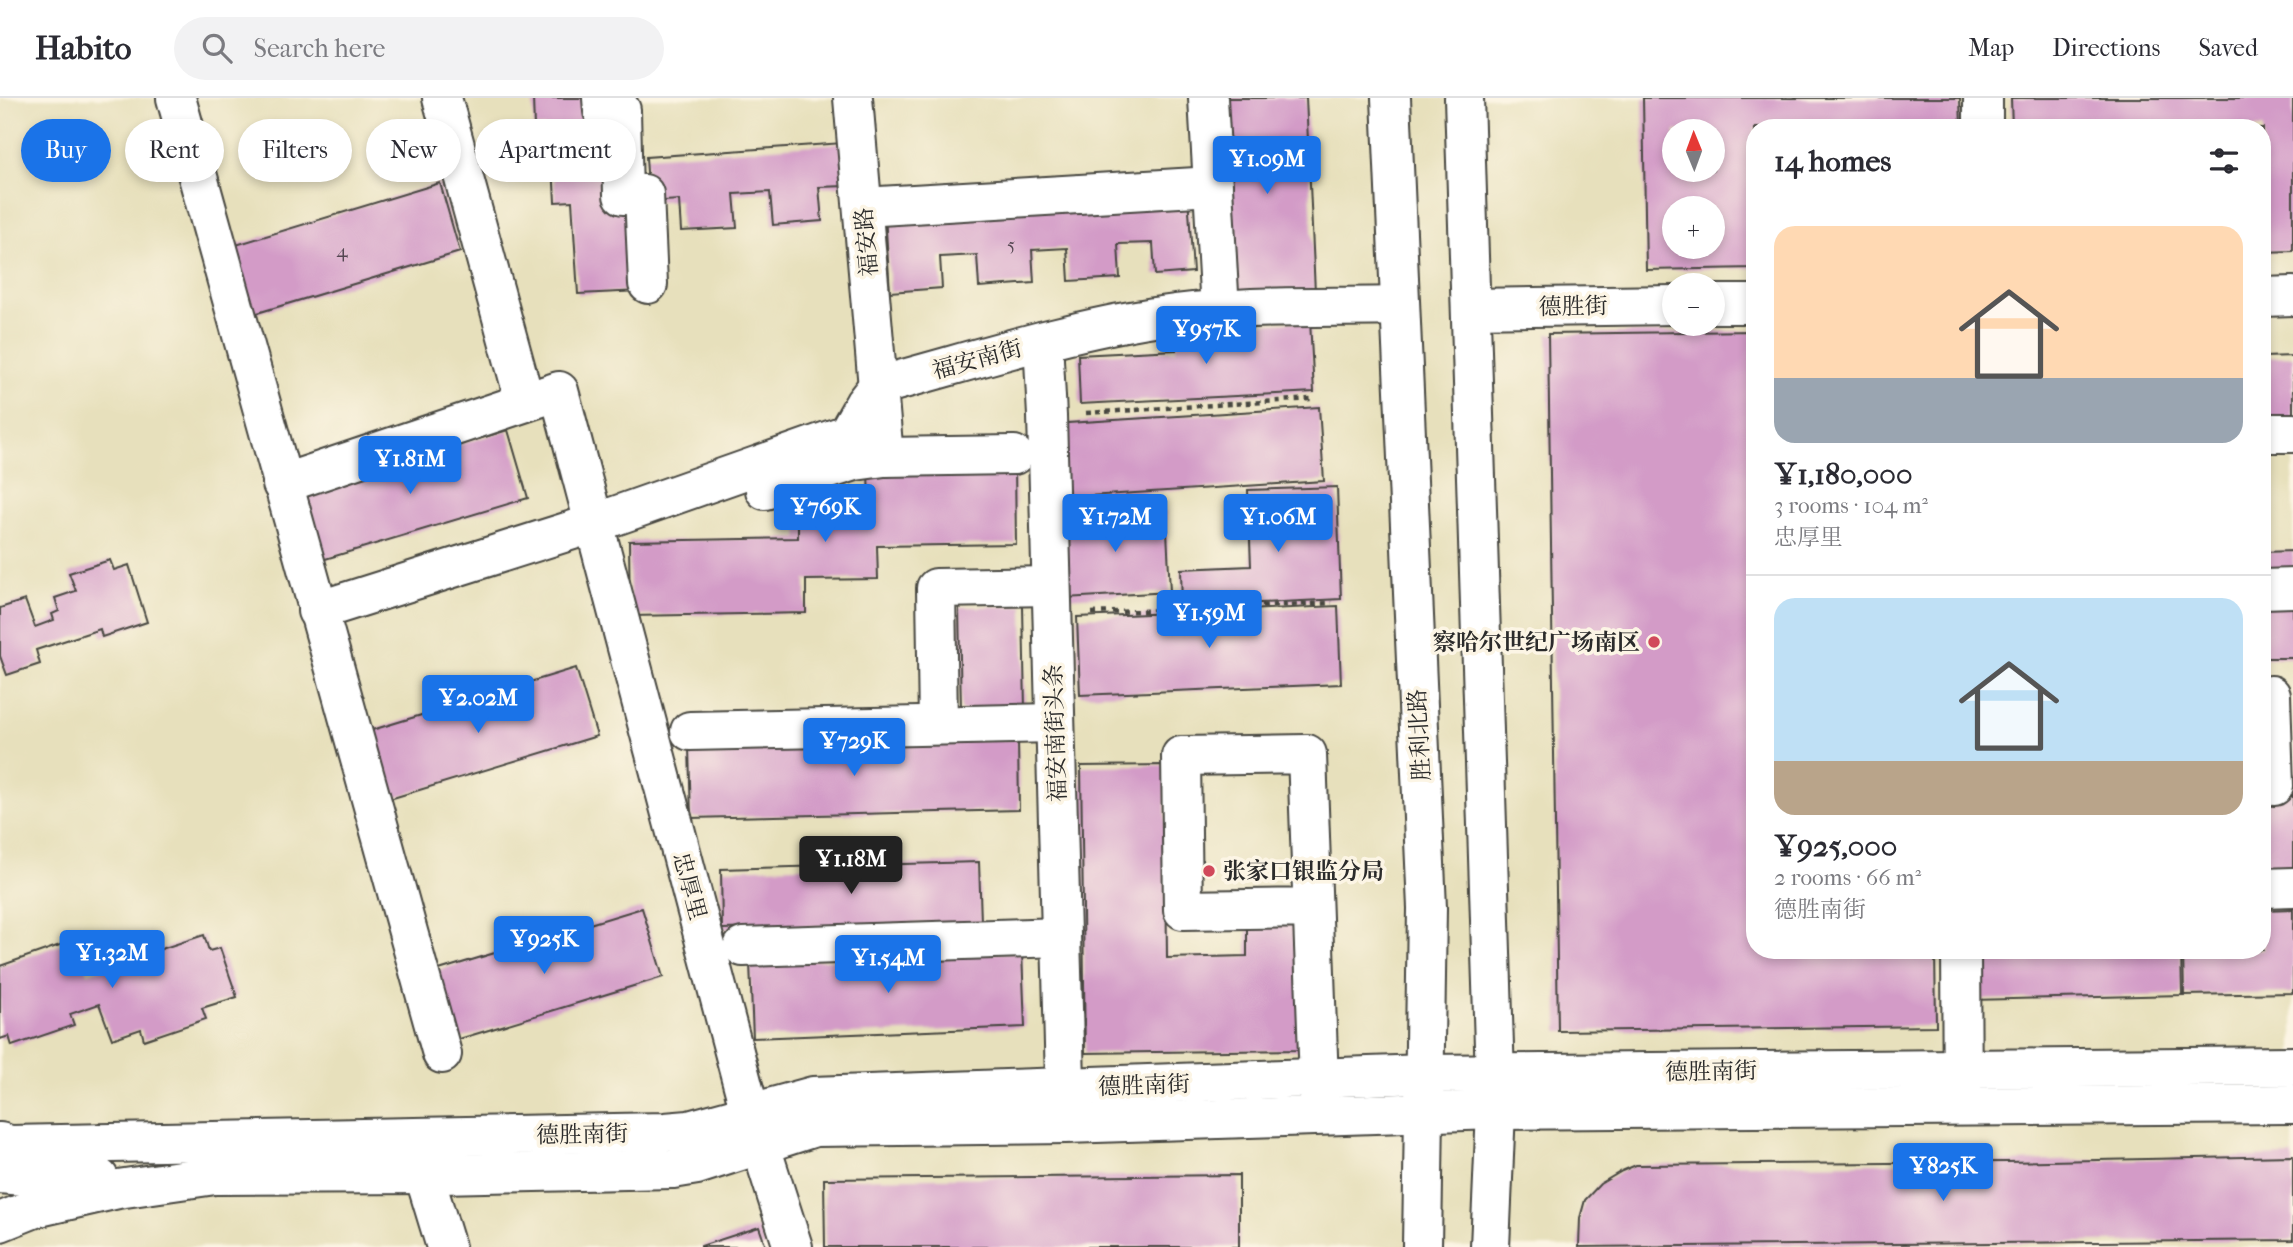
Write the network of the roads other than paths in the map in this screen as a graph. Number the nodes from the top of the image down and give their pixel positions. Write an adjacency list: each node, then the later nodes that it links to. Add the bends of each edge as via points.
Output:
1 (176, 98): 28 (main road)
2 (442, 98): 23 (main road)
3 (602, 98): 12 (main road, via 603,111 621,110 624,195 644,194)
4 (853, 98): 11 (main road, 福安路)
5 (1208, 98): 10 (main road)
6 (1391, 98): 18 (main road, 胜利北路)
7 (1464, 98): 19 (main road)
8 (1983, 98): 9 (main road)
9 (1983, 119)
10 (1213, 186): 11 (main road); 20 (main road)
11 (863, 207): 22 (main road, 福安路)
12 (648, 284)
13 (2293, 296): 14 (main road)
14 (2271, 297)
15 (1725, 304): 16 (main road)
16 (1746, 304)
17 (1662, 305): 19 (main road, 德胜街)
18 (1399, 306): 20 (main road, 福安南街); 49 (main road, 胜利北路, via 1427,908)
19 (1471, 307): 51 (main road)
20 (1220, 311): 21 (main road, 福安南街, via 1154,317)
21 (1043, 341): 22 (main road, 福安南街); 33 (main road, 福安南街头条)
22 (878, 386): 27 (main road, 福安路); 29 (main road, via 847,434)
23 (525, 402): 28 (main road); 29 (main road, 忠厚里, via 559,391)
24 (2271, 433): 25 (main road)
25 (2293, 433)
26 (1014, 455): 27 (main road)
27 (884, 457): 30 (main road, via 855,461)
28 (282, 484): 34 (main road)
29 (595, 523): 34 (main road); 57 (main road, 忠厚里)
30 (633, 533)
31 (2293, 588): 32 (main road)
32 (2271, 589)
33 (1052, 600): 36 (main road, 福安南街头条); 37 (main road, via 936,588)
34 (317, 611): 46 (main road)
35 (2275, 695): 39 (main road)
36 (1055, 723): 37 (main road); 43 (main road, 福安南街头条)
37 (938, 725): 38 (main road)
38 (690, 731)
39 (2274, 786)
40 (2293, 887): 41 (main road)
41 (2271, 888)
42 (1312, 908): 42 (main road, via 1307,754 1181,756 1183,910); 50 (main road)
43 (1061, 937): 44 (main road); 53 (main road, 福安南街头条)
44 (743, 947)
45 (1961, 959): 48 (main road)
46 (442, 1054)
47 (2293, 1066): 48 (main road, 德胜南街)
48 (1963, 1068): 51 (main road, 德胜南街); 54 (main road)
49 (1425, 1074): 50 (main road, 德胜南街); 51 (main road, 德胜南街); 55 (main road, 胜利北路)
50 (1318, 1078): 53 (main road, 德胜南街); 56 (main road)
51 (1495, 1091): 54 (main road, 德胜南街); 55 (main road, 德胜南街); 67 (main road)
52 (2293, 1104): 54 (main road, 德胜南街)
53 (1065, 1106): 56 (main road, 德胜南街); 57 (main road, 德胜南街, via 813,1096)
54 (1962, 1107)
55 (1424, 1112): 56 (main road, 德胜南街); 66 (main road, 胜利北路)
56 (1320, 1116)
57 (755, 1128): 58 (main road, 德胜南街); 61 (main road, 德胜南街, via 697,1165 673,1169); 65 (main road, 忠厚里)
58 (412, 1137): 59 (main road, 德胜南街); 61 (main road)
59 (0, 1142)
60 (0, 1174): 62 (main road, 德胜南街, via 57,1179)
61 (424, 1174): 62 (main road, 德胜南街); 64 (main road)
62 (215, 1175): 63 (main road, 德胜南街, via 117,1189 35,1208)
63 (0, 1222)
64 (446, 1247)
65 (793, 1247)
66 (1422, 1247)
67 (1490, 1247)

